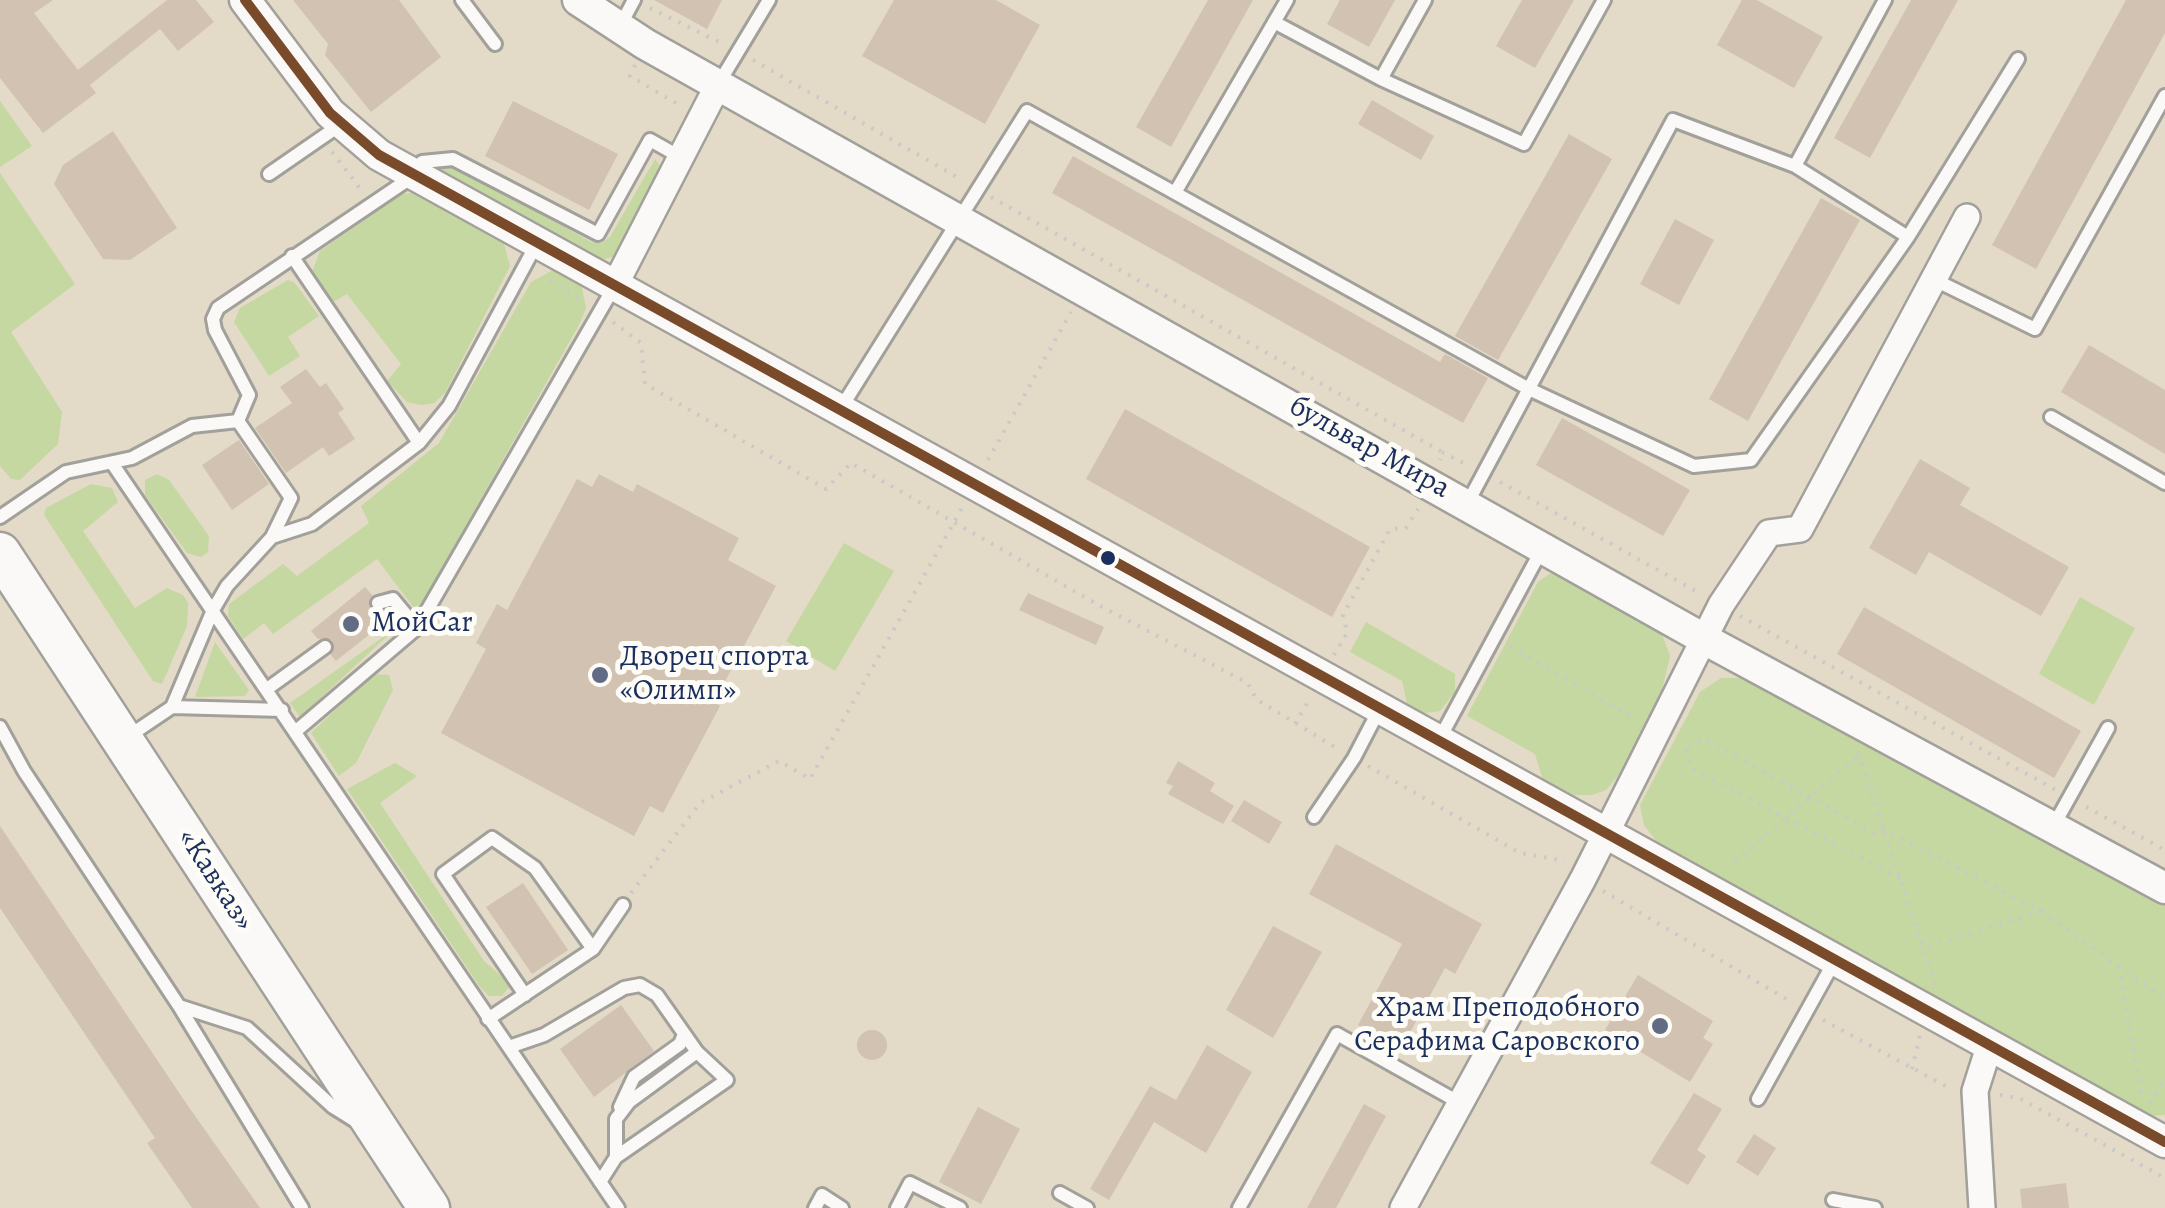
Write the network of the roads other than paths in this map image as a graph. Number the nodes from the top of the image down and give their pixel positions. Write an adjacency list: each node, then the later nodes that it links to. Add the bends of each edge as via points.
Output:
1 (245, 0): 17 (street)
2 (462, 0): 12 (lane)
3 (578, 0): 11 (street, бульвар Мира)
4 (634, 0): 11 (lane)
5 (769, 0): 15 (lane)
6 (1287, 0): 10 (lane)
7 (1425, 0): 14 (lane)
8 (1604, 0): 14 (lane, via 1524,144)
9 (1886, 0): 19 (lane)
10 (1274, 22): 14 (lane); 22 (lane)
11 (619, 28): 15 (street, бульвар Мира)
12 (495, 44)
13 (2018, 59): 25 (lane)
14 (1381, 79)
15 (720, 83): 18 (street); 24 (street, бульвар Мира)
16 (2165, 96): 28 (lane, via 2035,329)
17 (330, 131): 20 (lane); 21 (street)
18 (682, 158): 21 (lane, via 650,140 598,234 453,159 422,162); 29 (street)
19 (1795, 166): 25 (lane); 30 (lane, via 1673,120)
20 (268, 174)
21 (415, 175): 26 (street); 27 (lane)
22 (1176, 191): 24 (lane, via 1027,110); 30 (lane)
23 (1967, 216): 28 (street)
24 (962, 219): 31 (lane); 37 (street, бульвар Мира)
25 (1908, 237): 30 (lane, via 1751,460 1694,466)
26 (531, 254): 29 (street); 34 (lane, via 450,406)
27 (292, 256): 33 (lane, via 218,308 213,319 248,395); 34 (lane)
28 (1933, 280): 45 (street, via 1800,529 1769,533)
29 (615, 285): 31 (street); 44 (lane)
30 (1528, 389): 37 (lane)
31 (840, 408): 50 (street)
32 (2051, 417): 36 (lane)
33 (238, 421): 35 (lane, via 192,426); 39 (lane, via 291,498)
34 (419, 442): 39 (lane, via 312,524)
35 (112, 464): 38 (lane, via 66,472); 43 (lane)
36 (2165, 483)
37 (1468, 504): 40 (street, бульвар Мира)
38 (0, 516)
39 (272, 537): 43 (lane)
40 (1544, 546): 45 (street, бульвар Мира); 55 (lane)
41 (0, 552): 54 (highway, «Кавказ»)
42 (378, 603): 44 (lane, via 393,598)
43 (213, 610): 47 (lane); 48 (lane)
44 (418, 628): 53 (lane)
45 (1704, 639): 57 (street, бульвар Мира); 58 (street)
46 (325, 647): 47 (lane)
47 (267, 690): 49 (lane)
48 (172, 707): 49 (lane); 54 (lane)
49 (282, 710): 53 (lane)
50 (1379, 710): 55 (street); 56 (lane)
51 (0, 727): 64 (lane)
52 (2108, 728): 57 (lane)
53 (296, 731): 65 (lane)
54 (124, 739): 73 (highway, «Кавказ»)
55 (1438, 741): 58 (street)
56 (1314, 817)
57 (2052, 828): 59 (street, бульвар Мира)
58 (1606, 833): 62 (street); 71 (street)
59 (2165, 888)
60 (622, 905): 61 (lane)
61 (593, 949): 63 (lane); 63 (lane, via 535,868 492,838 443,874)
62 (1834, 962): 68 (street); 70 (lane)
63 (525, 995): 65 (lane)
64 (179, 1006): 73 (lane, via 247,1028 333,1107); 79 (lane)
65 (488, 1019): 67 (lane)
66 (684, 1034): 67 (lane, via 657,995 640,985); 69 (lane); 72 (lane, via 634,1077)
67 (509, 1047): 76 (lane)
68 (1989, 1047): 74 (street); 90 (street, via 1975,1091)
69 (697, 1052): 72 (lane); 75 (lane, via 727,1080)
70 (1758, 1099)
71 (1462, 1104): 87 (lane, via 1337,1034); 88 (street)
72 (616, 1119): 75 (lane)
73 (382, 1137): 80 (highway, «Кавказ»)
74 (2165, 1142)
75 (616, 1157): 76 (lane)
76 (600, 1182): 81 (lane)
77 (1060, 1193): 86 (lane)
78 (1833, 1200): 89 (lane)
79 (302, 1208)
80 (428, 1208)
81 (618, 1208)
82 (816, 1208): 83 (lane, via 822,1195)
83 (842, 1208)
84 (897, 1208): 85 (lane, via 910,1182)
85 (960, 1208)
86 (1086, 1208)
87 (1239, 1208)
88 (1403, 1208)
89 (1875, 1208)
90 (1982, 1208)

